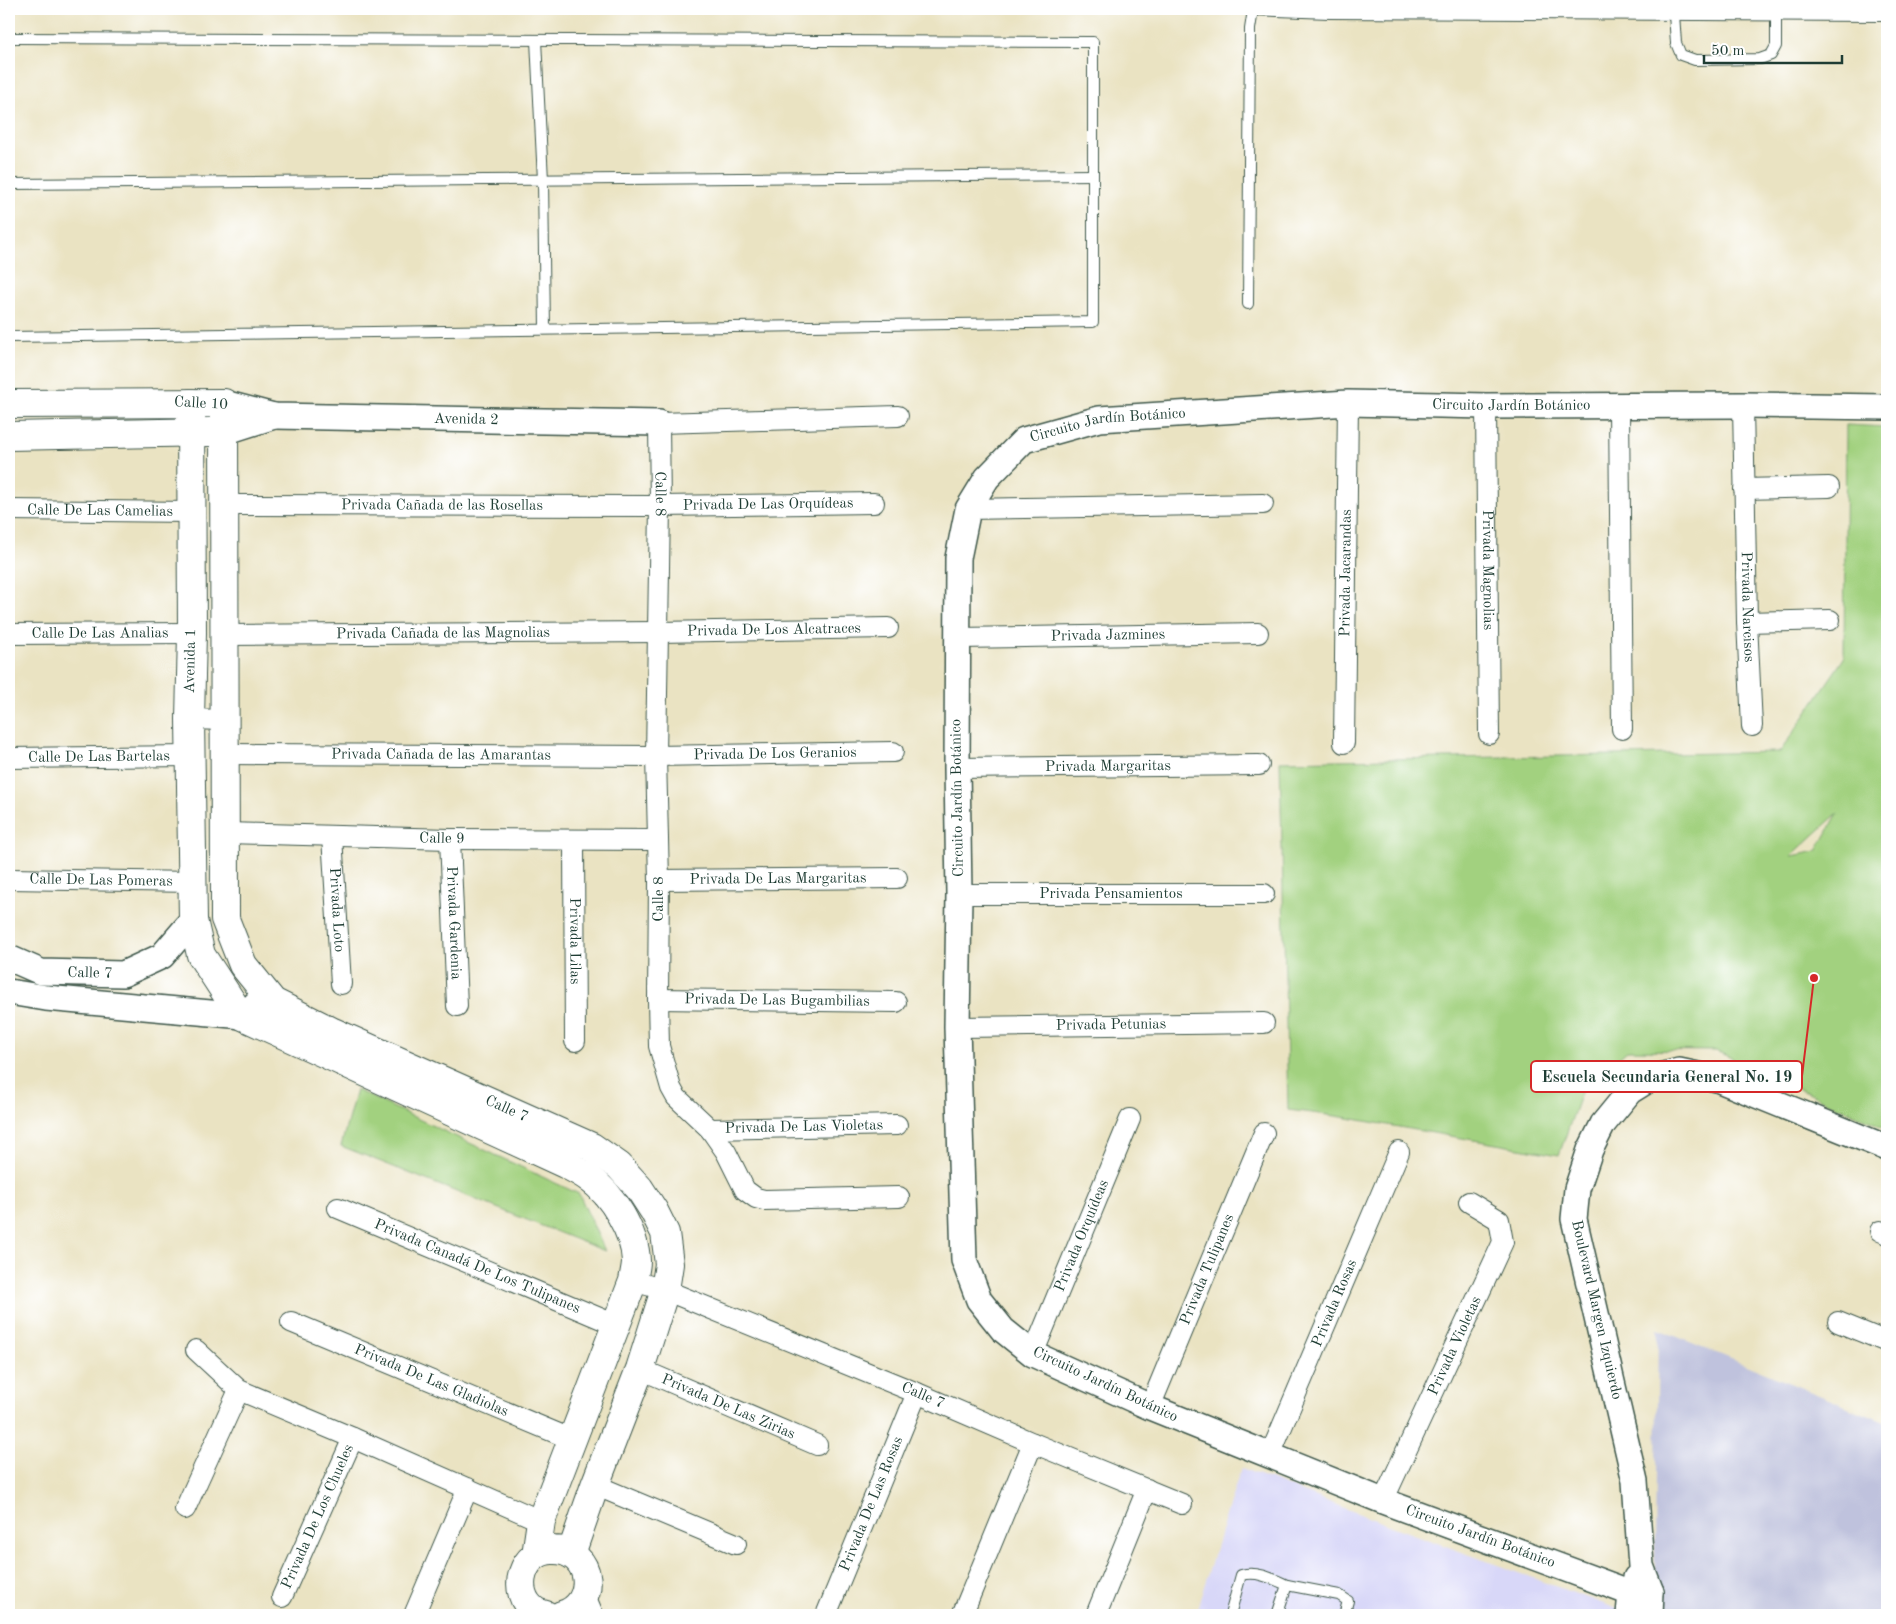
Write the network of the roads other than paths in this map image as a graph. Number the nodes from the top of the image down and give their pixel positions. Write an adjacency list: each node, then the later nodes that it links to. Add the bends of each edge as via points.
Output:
1 (1253, 9): 2 (lane, via 1329,13); 10 (lane, via 1250,29)
2 (1674, 14): 3 (lane); 3 (lane, via 1676,43 1681,55 1695,60 1760,59 1771,55 1776,46)
3 (1776, 15): 4 (lane)
4 (1887, 16)
5 (9, 38): 6 (lane)
6 (536, 40): 7 (lane, via 1093,42); 8 (lane)
7 (1093, 175): 8 (lane); 11 (lane, via 1093,322)
8 (543, 180): 9 (lane); 11 (lane)
9 (9, 184)
10 (1248, 304)
11 (546, 329): 12 (lane)
12 (9, 337)
13 (191, 403): 14 (main road, Calle 10); 16 (main road, Calle 10); 24 (main road, Avenida 1)
14 (224, 403): 21 (street, Calle 10); 25 (main road)
15 (1348, 403): 18 (street, Circuito Jardín Botánico); 33 (street, Circuito Jardín Botánico, via 1099,419 1024,440 986,478); 50 (street, Privada Jacarandas)
16 (9, 404)
17 (1743, 405): 19 (street, Circuito Jardín Botánico); 20 (street, Circuito Jardín Botánico); 28 (street, Privada Narcisos)
18 (1486, 406): 19 (street, Circuito Jardín Botánico); 49 (street, Privada Magnolias)
19 (1619, 406): 48 (street)
20 (1887, 407)
21 (274, 416): 23 (street, Avenida 2); 25 (street, Calle 10)
22 (898, 416): 23 (street)
23 (658, 423): 32 (street, Calle 8)
24 (192, 432): 25 (main road, Calle 10); 26 (main road, Calle 10); 35 (main road, Avenida 1)
25 (224, 432): 31 (main road)
26 (9, 436)
27 (1829, 487): 28 (street)
28 (1744, 489): 37 (street, Privada Narcisos)
29 (874, 503): 32 (street, Privada De Las Orquídeas)
30 (1263, 504): 33 (street)
31 (223, 505): 32 (street, Privada Cañada de las Rosellas); 43 (main road)
32 (660, 506): 39 (street, Calle 8)
33 (968, 509): 44 (street, Circuito Jardín Botánico, via 958,558)
34 (9, 510): 35 (street, Calle De Las Camelias)
35 (191, 512): 40 (main road, Avenida 1)
36 (1830, 620): 37 (street)
37 (1747, 622): 47 (street, Privada Narcisos)
38 (888, 628): 39 (street, Privada De Los Alcatraces)
39 (659, 632): 43 (street, Privada Cañada de las Magnolias); 54 (street, Calle 8)
40 (192, 633): 42 (street, Calle De Las Analias); 45 (main road, Avenida 1)
41 (1258, 633): 44 (street, Privada Jazmines)
42 (9, 634)
43 (225, 635): 46 (main road)
44 (958, 638): 57 (street, Circuito Jardín Botánico)
45 (190, 719): 46 (street); 53 (main road, Avenida 1)
46 (224, 720): 52 (main road)
47 (1752, 726)
48 (1622, 729)
49 (1489, 734)
50 (1344, 743)
51 (893, 752): 54 (street, Privada De Los Geranios)
52 (225, 754): 54 (street, Privada Cañada de las Amarantas); 58 (main road)
53 (190, 756): 55 (street, Calle De Las Bartelas); 66 (main road, Avenida 1)
54 (656, 756): 62 (street, Calle 8)
55 (9, 758)
56 (1259, 765): 57 (street, Privada Margaritas)
57 (957, 768): 67 (street, Circuito Jardín Botánico)
58 (226, 833): 59 (street, Calle 9); 73 (main road, Calle 7, via 226,919 243,965)
59 (332, 836): 60 (street, Calle 9); 71 (street, Privada Loto)
60 (450, 840): 61 (street, Calle 9); 76 (street, Privada Gardenia)
61 (574, 840): 62 (street, Calle 9); 80 (street, Privada Lilas)
62 (658, 840): 65 (street, Calle 8)
63 (897, 878): 65 (street, Privada De Las Margaritas)
64 (9, 879): 66 (street, Calle De Las Pomeras)
65 (659, 880): 74 (street, Calle 8)
66 (193, 882): 69 (main road, Avenida 1)
67 (959, 894): 68 (street, Privada Pensamientos); 79 (street, Circuito Jardín Botánico)
68 (1264, 894)
69 (193, 920): 70 (street, Calle 7, via 162,956 123,974 40,972); 77 (main road, Calle 7, via 202,955)
70 (9, 958)
71 (341, 984)
72 (9, 992): 77 (street, Calle 7)
73 (266, 994): 77 (street); 91 (main road, Calle 7, via 273,1002 331,1031 592,1147 619,1166 639,1188 665,1233 669,1264)
74 (658, 999): 75 (street, Privada De Las Bugambilias); 83 (street, Calle 8, via 659,1046 672,1088 681,1104)
75 (896, 1002)
76 (456, 1006)
77 (243, 1016): 90 (main road, Calle 7, via 589,1178 624,1218 636,1260)
78 (1264, 1023): 79 (street, Privada Petunias)
79 (957, 1027): 97 (street, Circuito Jardín Botánico, via 964,1260 979,1300 1002,1330)
80 (575, 1042)
81 (1130, 1118): 97 (street, Privada Orquídeas)
82 (898, 1125): 83 (street, Privada De Las Violetas)
83 (710, 1129): 87 (street, Calle 8, via 726,1152 744,1190 756,1198)
84 (1264, 1133): 101 (street, Privada Tulipanes)
85 (1887, 1148): 119 (street, Boulevard Margen Izquierdo, via 1717,1079 1680,1071 1652,1078 1630,1092 1603,1124 1577,1189 1574,1219 1635,1481 1641,1566)
86 (1399, 1152): 106 (street, Privada Rosas)
87 (899, 1197)
88 (1469, 1202): 110 (street, Privada Violetas, via 1499,1220 1503,1242)
89 (338, 1208): 94 (street, Privada Canadá De Los Tulipanes)
90 (633, 1281): 91 (street, Calle 7); 94 (main road)
91 (665, 1290): 98 (main road); 100 (street, Calle 7)
92 (291, 1322): 103 (street, Privada De Las Gladiolas)
93 (1838, 1322): 95 (street)
94 (616, 1325): 103 (main road)
95 (1887, 1342)
96 (196, 1350): 99 (street)
97 (1033, 1354): 101 (street, Circuito Jardín Botánico)
98 (640, 1369): 105 (street, Privada De Las Zirias); 107 (main road)
99 (239, 1390): 102 (street); 112 (street)
100 (917, 1393): 104 (street, Calle 7); 124 (street, Privada De Las Rosas)
101 (1150, 1407): 106 (street, Circuito Jardín Botánico)
102 (353, 1438): 108 (street); 118 (street, Privada De Los Chueles)
103 (573, 1440): 113 (main road)
104 (1033, 1443): 109 (street, Calle 7); 125 (street)
105 (817, 1444)
106 (1270, 1455): 110 (street, Circuito Jardín Botánico)
107 (595, 1485): 114 (street); 115 (main road)
108 (468, 1488): 113 (street); 122 (street)
109 (1147, 1489): 111 (street, Calle 7); 126 (street)
110 (1383, 1501): 119 (street, Circuito Jardín Botánico)
111 (1182, 1504)
112 (185, 1509)
113 (541, 1521): 116 (main road)
114 (736, 1544)
115 (571, 1554): 116 (main road, via 554,1550); 120 (main road, via 580,1562 587,1578 587,1590)
116 (536, 1555): 123 (main road, via 527,1563 520,1587 527,1603)
117 (1287, 1585): 121 (lane); 127 (lane, via 1268,1576 1241,1575); 128 (lane, via 1344,1597 1348,1601)
118 (282, 1597)
119 (1640, 1604)
120 (578, 1610)
121 (1280, 1614)
122 (414, 1615)
123 (546, 1615)
124 (826, 1615)
125 (962, 1615)
126 (1096, 1615)
127 (1230, 1615)
128 (1344, 1615)

